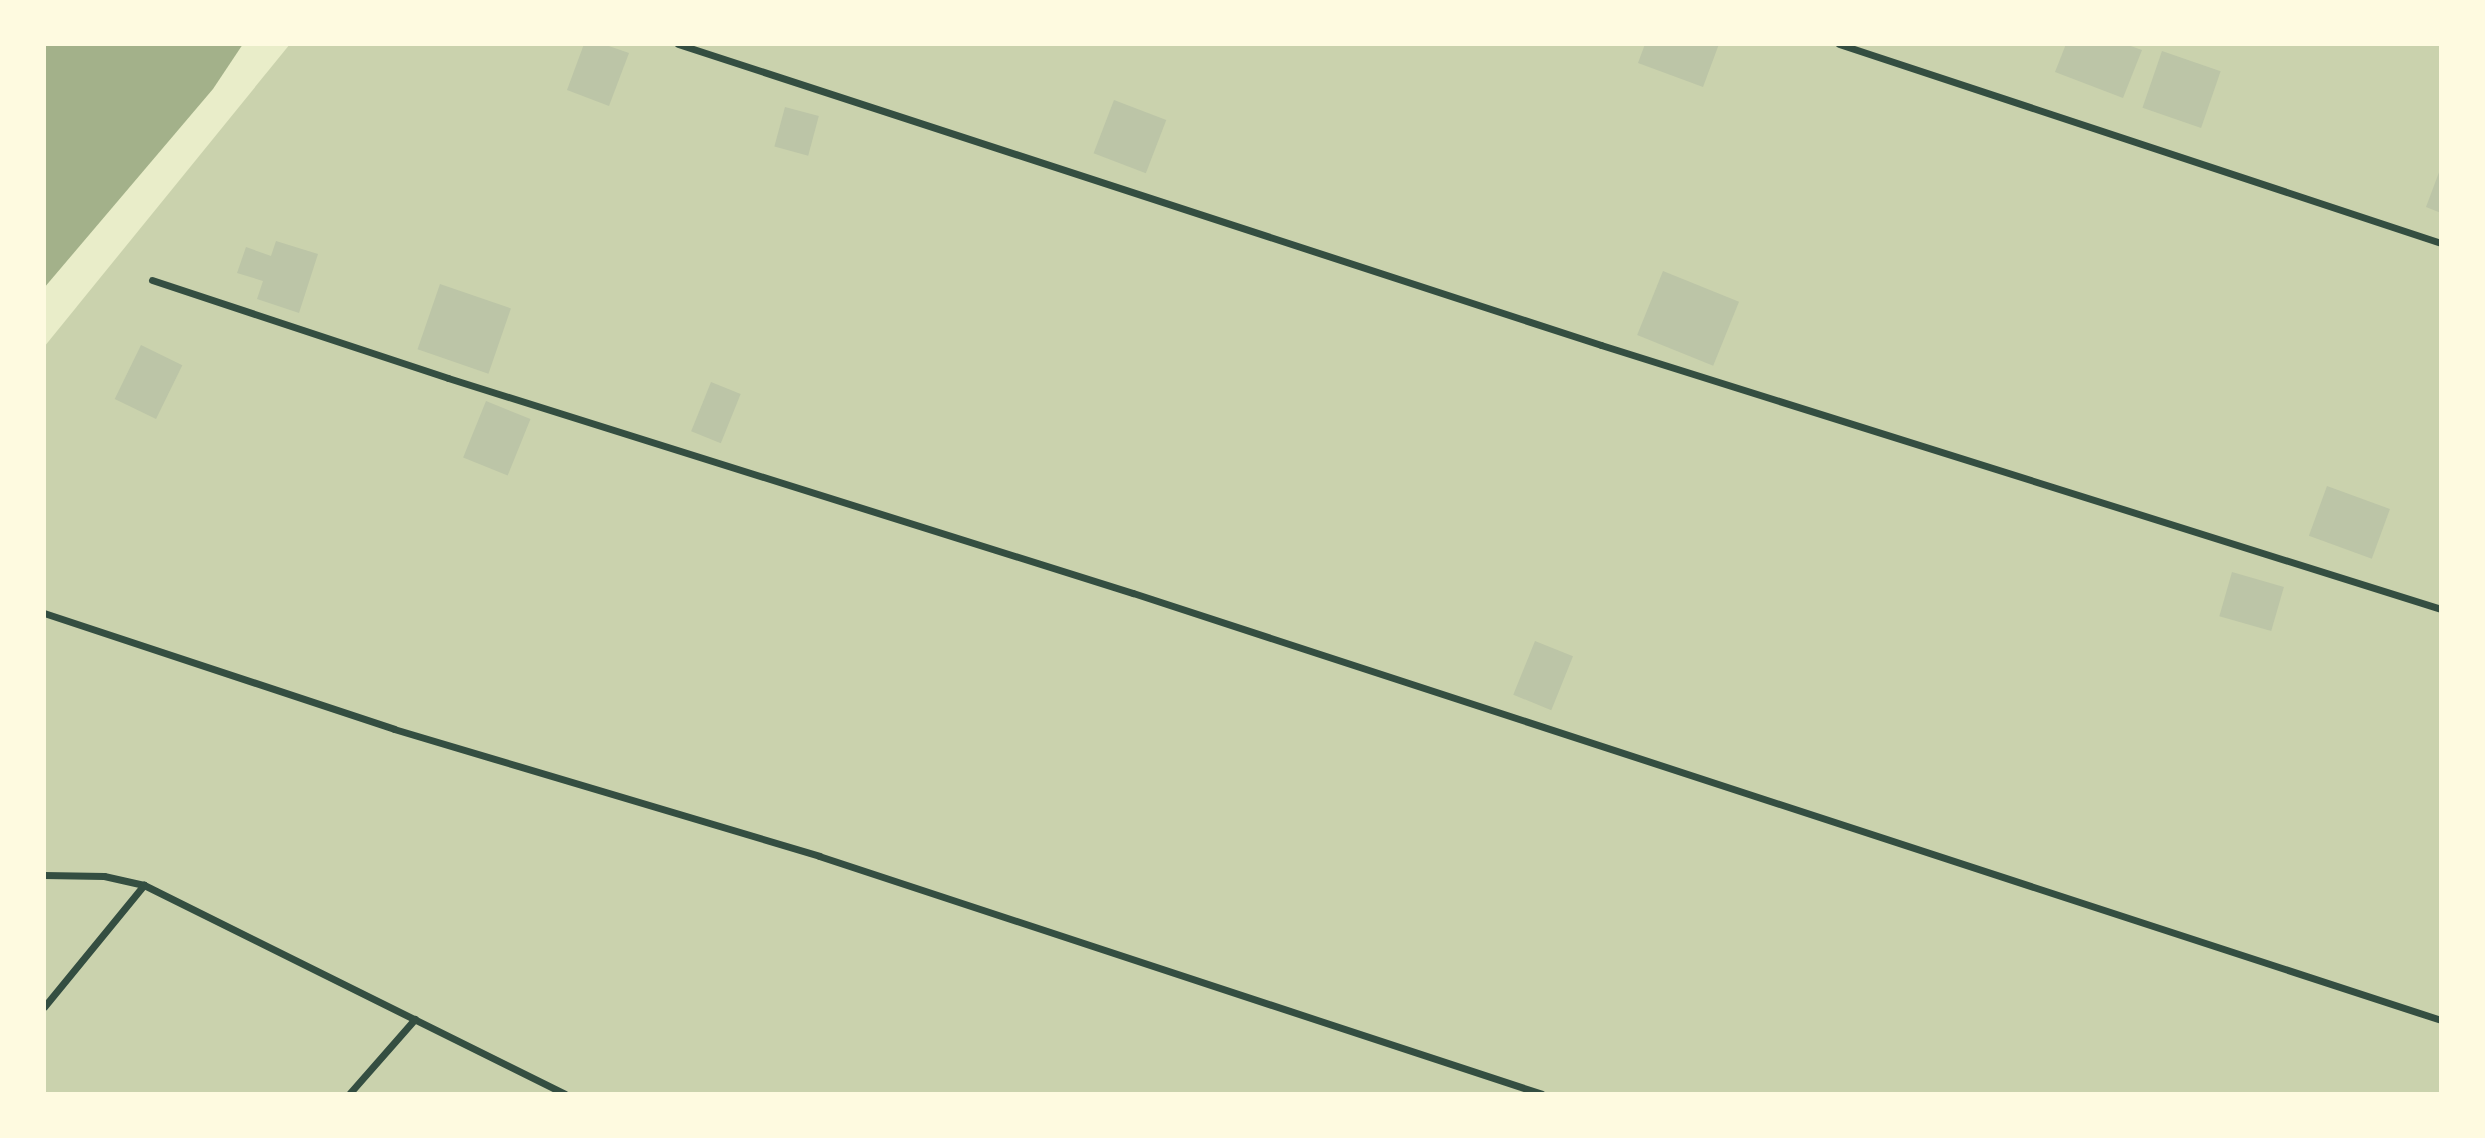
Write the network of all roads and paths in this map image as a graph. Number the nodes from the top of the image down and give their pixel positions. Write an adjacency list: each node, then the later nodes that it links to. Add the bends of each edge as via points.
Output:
1 (678, 44): 5 (street, via 1601,345)
2 (1839, 44): 3 (street)
3 (2441, 243)
4 (152, 280): 11 (street, via 475,387 1160,601)
5 (2441, 609)
6 (44, 613): 14 (street, via 394,729 819,856)
7 (44, 875): 8 (street, via 104,876)
8 (144, 885): 9 (street); 10 (street)
9 (44, 1007)
10 (415, 1019): 12 (street); 13 (street)
11 (2441, 1020)
12 (349, 1094)
13 (565, 1094)
14 (1542, 1094)

